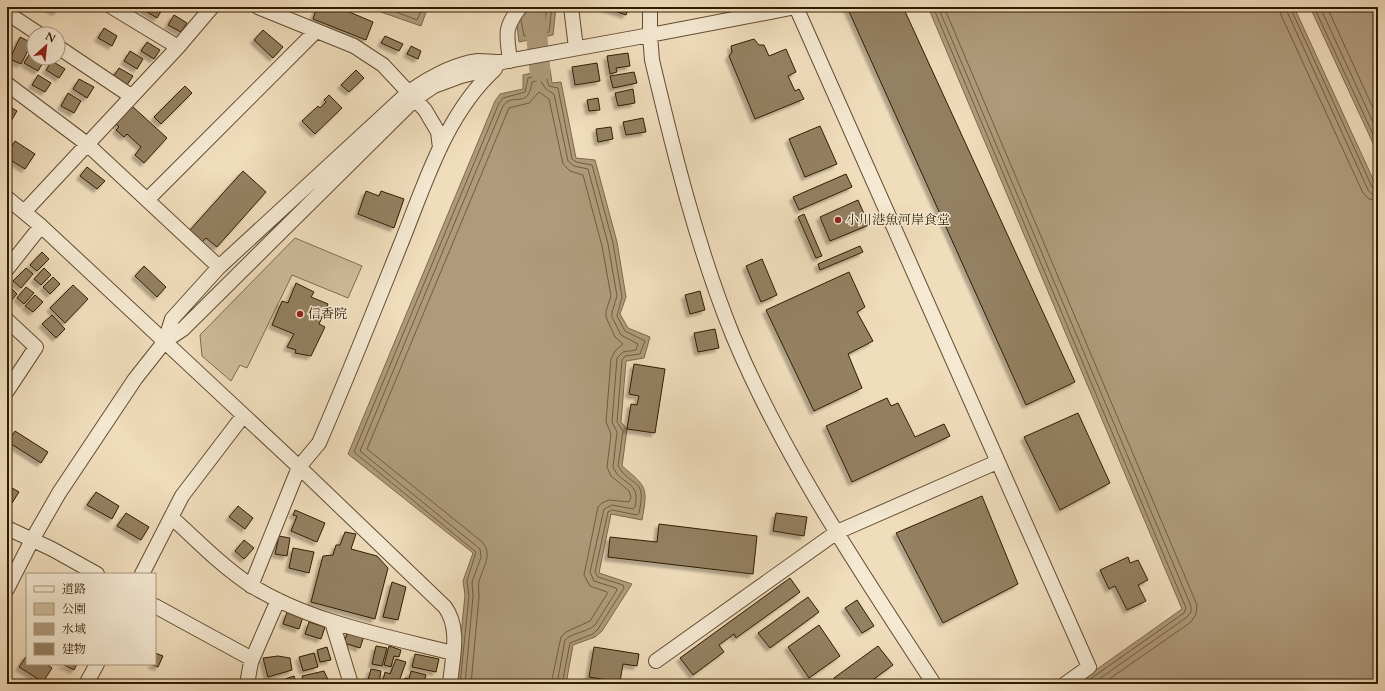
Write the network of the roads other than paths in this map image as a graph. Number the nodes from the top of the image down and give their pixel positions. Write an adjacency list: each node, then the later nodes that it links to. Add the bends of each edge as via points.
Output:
1 (112, 7): 12 (street)
2 (212, 7): 12 (street)
3 (258, 7): 10 (street)
4 (520, 7): 15 (street, via 507,29)
5 (571, 7): 13 (street)
6 (650, 7): 11 (street)
7 (796, 7): 11 (street); 31 (street)
8 (7, 13): 9 (street)
9 (27, 26)
10 (316, 31): 17 (street, via 354,46 377,61); 22 (street)
11 (650, 35): 13 (street); 35 (street, via 652,60 690,211 734,336 770,416)
12 (178, 47): 18 (street)
13 (576, 48): 15 (street)
14 (66, 52): 18 (street)
15 (510, 61): 17 (street, via 478,61 444,71 426,80); 20 (street, via 483,80 466,101)
16 (7, 84): 19 (street)
17 (412, 95): 20 (street, via 425,110 438,132); 25 (street); 28 (street, via 183,329)
18 (131, 96): 19 (street)
19 (87, 144): 22 (street); 23 (street)
20 (440, 148): 32 (street, via 319,443)
21 (7, 198): 23 (street)
22 (147, 200): 25 (street)
23 (25, 211): 24 (street)
24 (41, 226): 26 (street); 28 (street)
25 (219, 267): 28 (street, via 172,319)
26 (7, 269)
27 (7, 320): 29 (street, via 36,347)
28 (165, 341): 30 (street); 36 (street, via 135,379 67,481)
29 (7, 391)
30 (243, 416): 32 (street); 33 (street, via 182,496)
31 (997, 462): 35 (street); 53 (street, via 1089,667)
32 (299, 467): 39 (street); 44 (street, via 445,607 455,632)
33 (171, 517): 38 (street); 39 (street)
34 (7, 528): 36 (street)
35 (837, 532): 46 (street); 52 (street)
36 (32, 540): 37 (street); 40 (street)
37 (95, 573)
38 (143, 573)
39 (251, 586): 41 (street)
40 (7, 589)
41 (278, 600): 43 (street); 45 (street)
42 (156, 607): 45 (street)
43 (332, 622): 44 (street); 50 (street)
44 (453, 653): 51 (street)
45 (252, 659): 48 (street)
46 (656, 661)
47 (96, 665): 49 (street)
48 (248, 683)
49 (86, 684)
50 (351, 684)
51 (450, 684)
52 (934, 684)
53 (1065, 684)

